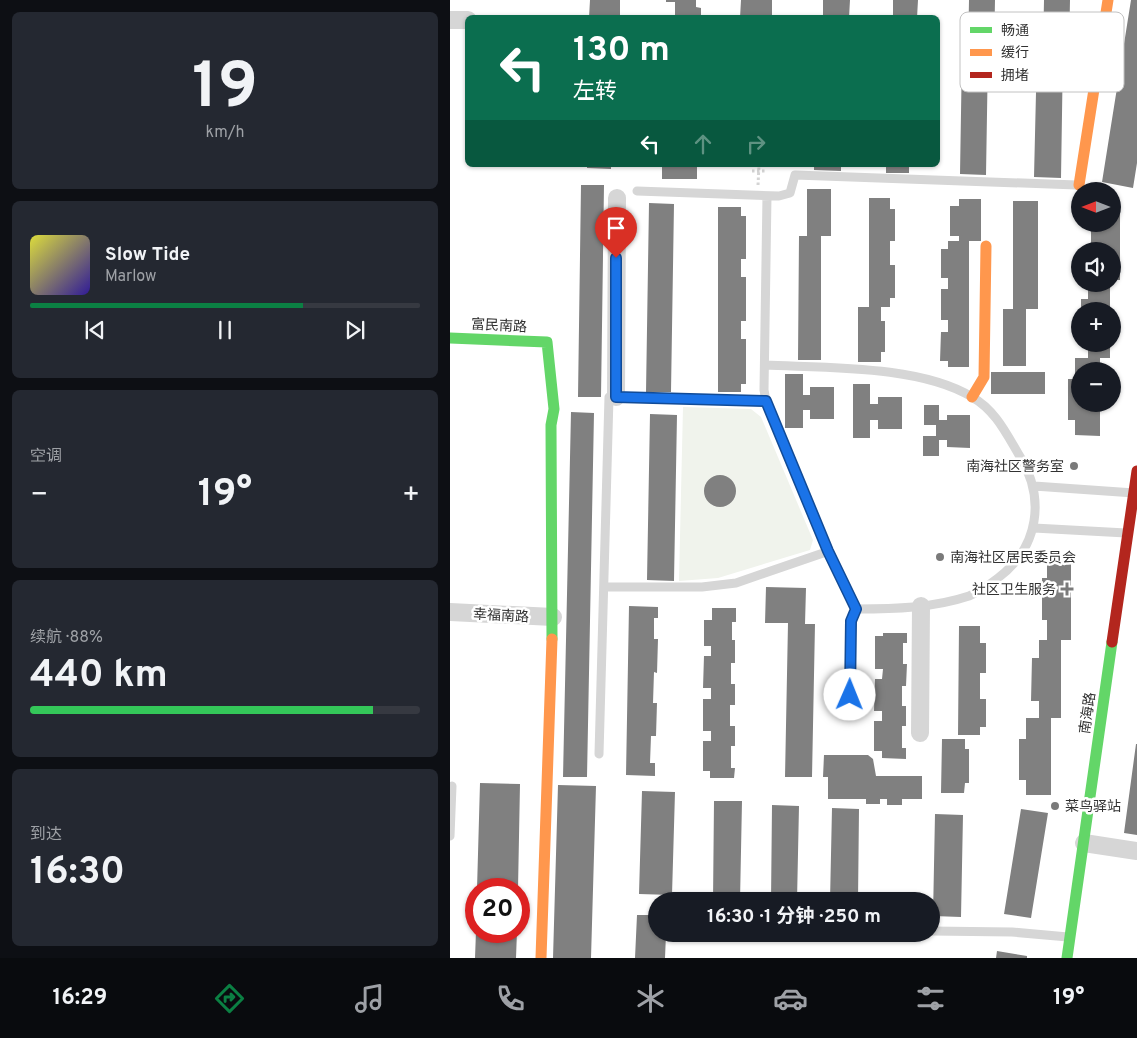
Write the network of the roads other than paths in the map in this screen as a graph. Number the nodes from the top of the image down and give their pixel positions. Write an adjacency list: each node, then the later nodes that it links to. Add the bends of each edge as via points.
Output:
1 (450, 20): 2 (street)
2 (465, 20)
3 (1094, 92): 4 (street)
4 (1079, 182)
5 (1071, 185): 7 (lane, via 795,175 790,193)
6 (637, 191): 7 (lane)
7 (763, 196): 11 (lane)
8 (617, 198): 12 (street)
9 (986, 246): 13 (street, via 984,376)
10 (450, 338): 25 (street, 富民南路, via 547,342 554,408 551,425)
11 (765, 365): 13 (lane, via 908,375 938,382); 14 (lane)
12 (616, 397): 14 (lane); 21 (lane, via 609,397)
13 (972, 397): 16 (lane, via 993,413 1028,468)
14 (766, 401): 20 (lane)
15 (1137, 472): 17 (street, 南海路)
16 (1034, 486): 17 (lane); 18 (lane)
17 (1134, 493): 19 (street, 南海路)
18 (1034, 528): 19 (lane); 22 (lane, via 1008,570 986,587 970,595)
19 (1128, 533): 31 (street, 南海路)
20 (828, 551): 21 (lane, via 736,583 702,587); 23 (lane)
21 (605, 587): 28 (lane)
22 (921, 606): 23 (lane); 27 (street)
23 (856, 609): 26 (lane, via 851,621)
24 (450, 612): 25 (street, 幸福南路)
25 (552, 617): 35 (street)
26 (850, 695)
27 (920, 733)
28 (599, 754)
29 (452, 786): 30 (lane)
30 (450, 836)
31 (1084, 843): 32 (street); 34 (street, 南海路)
32 (1137, 851)
33 (940, 931): 34 (lane)
34 (1070, 937): 36 (street, 南海路)
35 (541, 958)
36 (1066, 958)

